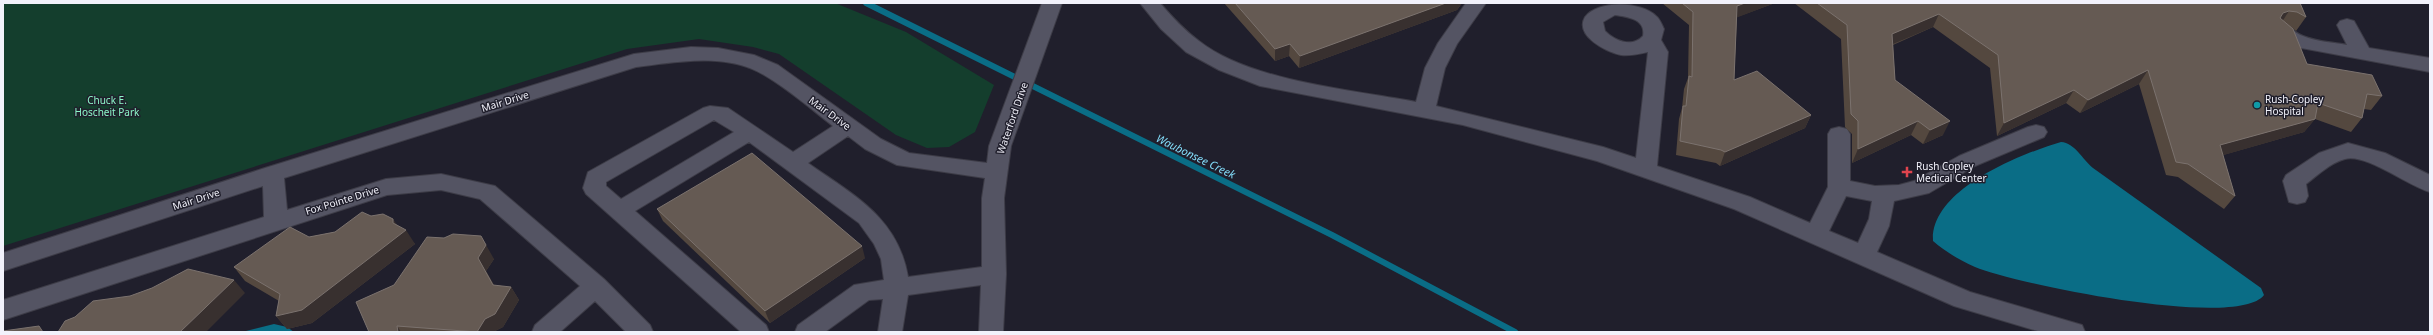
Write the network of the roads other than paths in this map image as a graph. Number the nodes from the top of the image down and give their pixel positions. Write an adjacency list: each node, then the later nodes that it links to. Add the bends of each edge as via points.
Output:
1 (1052, 3): 16 (street, Waterford Drive, via 1005,131)
2 (1150, 3): 9 (street, via 1168,25 1193,47 1253,76 1311,91)
3 (1476, 3): 9 (street, via 1448,43 1435,68)
4 (2347, 25): 7 (street)
5 (2282, 31): 7 (street, via 2296,41)
6 (1652, 41): 15 (street, via 1658,52)
7 (2362, 54): 8 (street)
8 (2430, 65)
9 (1425, 110): 15 (street, via 1535,136)
10 (848, 126): 14 (street); 16 (street, Mair Drive, via 873,144 905,160); 17 (street, Mair Drive, via 771,70 747,60 691,54 634,61)
11 (750, 132): 14 (street); 22 (street); 22 (street, via 721,113 710,113 596,178 594,188)
12 (2036, 132): 20 (street, via 1967,161 1921,187)
13 (1840, 134): 19 (street)
14 (793, 163): 29 (street, via 867,217 884,240 893,259)
15 (1646, 169): 24 (street, via 1742,203)
16 (995, 172): 27 (street, Waterford Drive)
17 (273, 174): 23 (street); 26 (street, Mair Drive)
18 (2430, 184): 21 (street, via 2366,154 2348,150 2336,154 2294,181)
19 (1839, 187): 20 (street); 24 (street)
20 (1883, 194): 25 (street, via 1884,210)
21 (2297, 196)
22 (620, 210): 33 (street)
23 (276, 221): 28 (street, Fox Pointe Drive, via 386,187 441,182 487,192); 30 (street, Fox Pointe Drive)
24 (1815, 235): 25 (street)
25 (1863, 256): 37 (street, via 1963,299)
26 (3, 262)
27 (994, 274): 29 (street); 36 (street, Waterford Drive)
28 (596, 286): 31 (street); 32 (street, Fox Pointe Drive)
29 (897, 286): 34 (street, via 863,292); 35 (street)
30 (3, 310)
31 (544, 332)
32 (641, 332)
33 (757, 332)
34 (806, 332)
35 (890, 332)
36 (991, 332)
37 (2073, 332)

